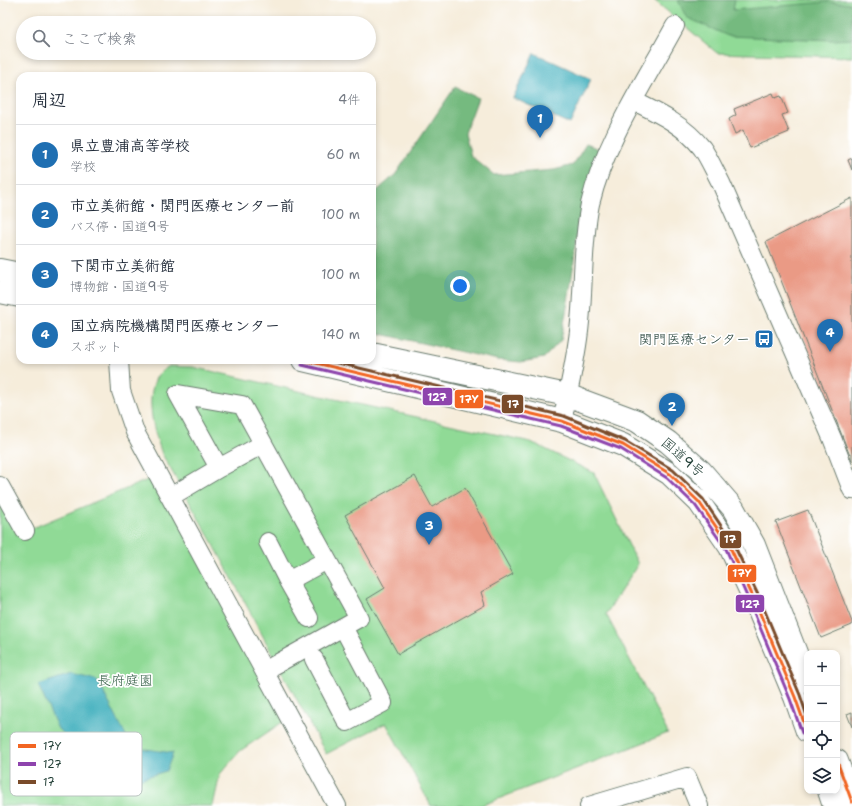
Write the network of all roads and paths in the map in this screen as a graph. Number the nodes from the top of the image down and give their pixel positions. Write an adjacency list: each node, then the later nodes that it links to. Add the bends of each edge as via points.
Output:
1 (675, 26): 2 (street)
2 (634, 101): 10 (street, via 607,153 590,204 580,323); 15 (street, via 671,120 702,148 721,183 832,438)
3 (0, 270): 4 (highway)
4 (16, 273)
5 (0, 292): 6 (highway)
6 (16, 295)
7 (376, 355): 10 (highway, 国道9号)
8 (119, 364): 16 (street, via 121,391 135,432)
9 (320, 364): 11 (highway, 国道9号)
10 (567, 395): 11 (street); 25 (highway, 国道9号, via 637,421 668,442 701,471 733,508 754,545)
11 (562, 421): 26 (highway, 国道9号, via 623,445 670,474 699,502 730,547)
12 (263, 444): 13 (street); 13 (street, via 242,406 178,394); 19 (street)
13 (219, 468): 16 (street)
14 (0, 486): 17 (street)
15 (852, 490)
16 (170, 497): 24 (street)
17 (25, 532)
18 (268, 542): 20 (street)
19 (327, 560): 20 (street); 22 (street, via 359,618)
20 (288, 581): 21 (street)
21 (309, 618)
22 (343, 627): 23 (street, via 383,703 347,722); 24 (street)
23 (314, 659)
24 (264, 671): 31 (street)
25 (804, 673)
26 (804, 722)
27 (840, 769): 29 (highway)
28 (830, 794): 33 (highway)
29 (852, 802)
30 (598, 805): 32 (street, via 687,777)
31 (337, 806)
32 (699, 806)
33 (834, 806)

